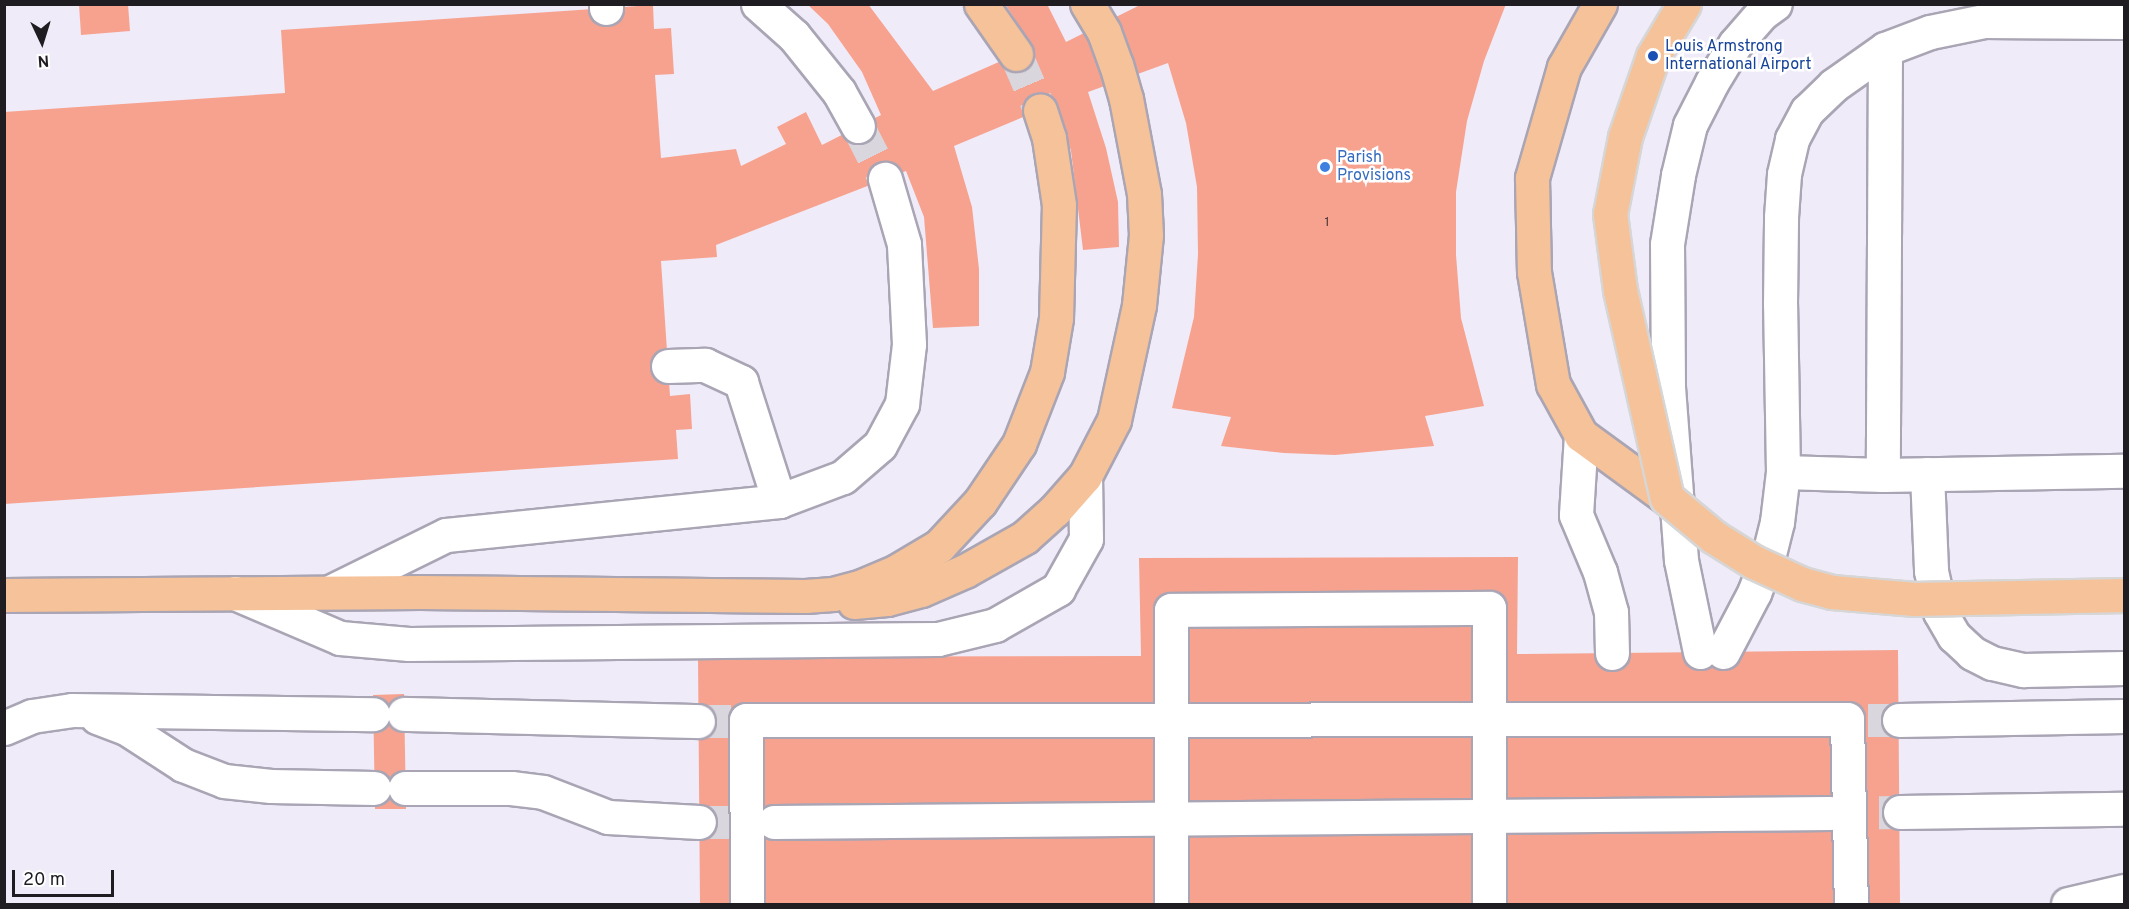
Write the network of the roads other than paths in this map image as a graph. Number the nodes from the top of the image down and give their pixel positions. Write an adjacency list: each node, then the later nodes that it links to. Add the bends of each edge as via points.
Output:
1 (758, 4): 11 (lane, via 794,36 839,92)
2 (981, 4): 9 (main road)
3 (1087, 4): 19 (main road, via 1104,32 1126,99 1140,165 1146,235 1139,305 1114,420)
4 (1600, 4): 14 (main road, via 1564,67 1532,178 1534,272 1554,384)
5 (1684, 4): 20 (main road, bridge, via 1653,56 1625,136 1610,214 1620,290)
6 (1775, 4): 16 (lane, via 1735,44 1690,125 1667,244 1668,386 1681,560 1711,652 1750,602 1769,554)
7 (2124, 22): 8 (lane, via 1984,21 1930,32)
8 (1885, 49): 16 (lane, via 1807,111 1792,139 1784,174 1781,217); 18 (lane)
9 (1016, 54)
10 (1040, 110): 26 (main road, via 1049,138 1059,205 1056,318 1047,372 1031,416 1019,444 980,502 960,526 916,562 862,586 805,596)
11 (858, 126)
12 (885, 179): 21 (lane, via 904,244 909,344 902,404 880,445 843,477)
13 (668, 366): 21 (lane, via 705,365 741,382)
14 (1581, 435): 20 (main road); 27 (lane, via 1576,515 1600,572 1611,612)
15 (2124, 471): 17 (lane)
16 (1783, 472): 18 (lane)
17 (1927, 474): 18 (lane); 28 (lane, via 1930,571 1940,612 1954,636 1972,653 1992,663 2023,670)
18 (1883, 475)
19 (1085, 476): 23 (lane, via 1086,539 1058,589 995,625 938,639 409,644 340,638); 26 (main road, via 1025,537 965,571 921,590 887,599 844,603)
20 (1667, 498): 25 (main road, bridge, via 1714,537 1754,562 1802,584 1832,592 1915,599)
21 (779, 501): 22 (lane, via 446,535)
22 (330, 592): 23 (main road); 26 (main road)
23 (235, 593): 24 (main road)
24 (6, 594)
25 (2124, 595)
26 (694, 596)
27 (1612, 653)
28 (2124, 668)
29 (72, 710): 34 (lane); 35 (lane, via 32,716); 41 (lane, via 126,728 183,765 225,781 271,786 511,788 543,792 608,818)
30 (2124, 716): 33 (lane)
31 (1170, 719): 32 (lane); 32 (lane, via 1171,610 1490,608); 40 (lane); 44 (lane, via 746,720)
32 (1489, 719): 39 (lane); 47 (lane, via 1847,719)
33 (1899, 720)
34 (698, 721)
35 (4, 728)
36 (2124, 809): 37 (lane)
37 (1900, 812)
38 (1830, 813): 39 (lane)
39 (1490, 816): 40 (lane); 46 (lane)
40 (1171, 818): 42 (lane); 45 (lane)
41 (699, 822)
42 (774, 822)
43 (2124, 891): 48 (lane)
44 (747, 904)
45 (1171, 904)
46 (1490, 904)
47 (1851, 904)
48 (2068, 904)

